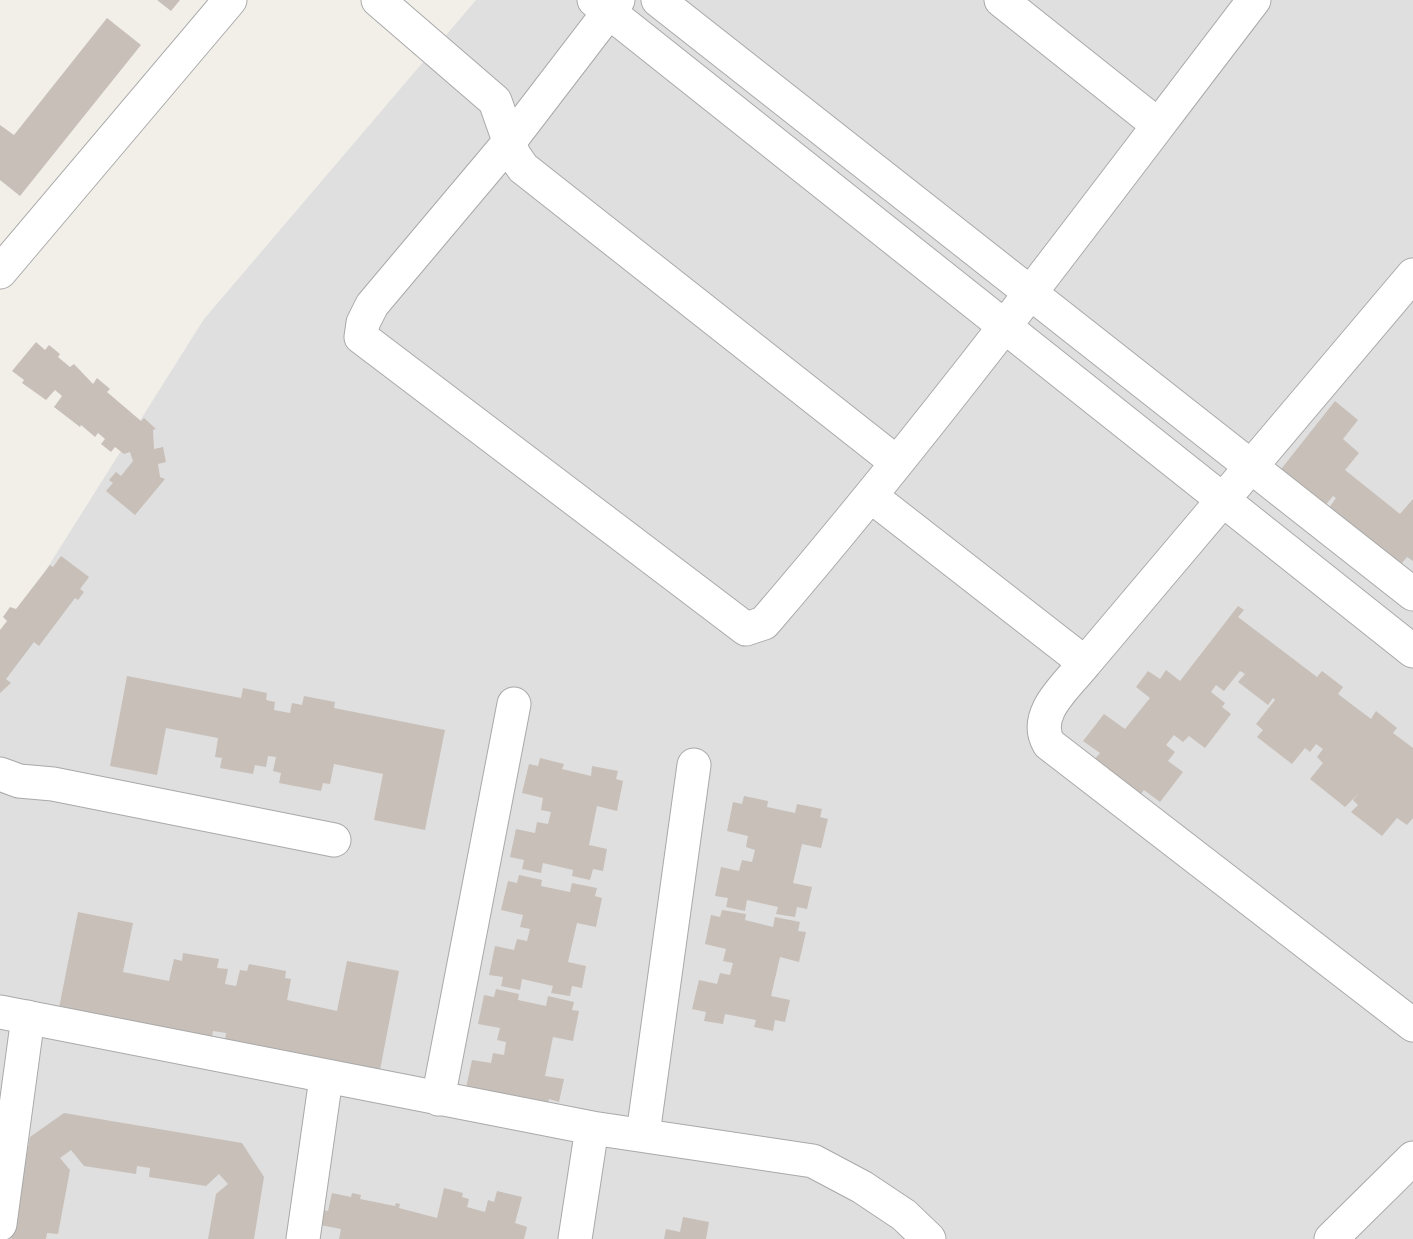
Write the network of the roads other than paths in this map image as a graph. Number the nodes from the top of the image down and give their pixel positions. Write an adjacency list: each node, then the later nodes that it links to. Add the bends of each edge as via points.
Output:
1 (230, 0): 9 (street)
2 (378, 0): 8 (street, via 495,101)
3 (658, 0): 11 (street)
4 (1002, 0): 7 (street)
5 (1254, 0): 7 (street)
6 (607, 4): 8 (street); 12 (street)
7 (1158, 125): 11 (street)
8 (510, 141): 13 (street, via 523,168); 15 (street, via 372,305 363,323 362,337 368,345 746,629 764,623)
9 (0, 272)
10 (1413, 275): 14 (street)
11 (1031, 294): 12 (street); 14 (street)
12 (1007, 326): 13 (street); 16 (street)
13 (896, 462): 15 (street)
14 (1251, 466): 16 (street); 17 (street)
15 (872, 497): 19 (street)
16 (1224, 500): 18 (street); 19 (street)
17 (1413, 593)
18 (1413, 651)
19 (1085, 663): 25 (street, via 1045,714 1043,730 1049,744)
20 (514, 704): 27 (street)
21 (694, 765): 29 (street)
22 (0, 774): 23 (street)
23 (334, 840)
24 (14, 1014): 26 (street); 31 (street)
25 (1413, 1025)
26 (326, 1078): 27 (street); 32 (street)
27 (438, 1099): 28 (street)
28 (592, 1128): 29 (street); 33 (street)
29 (643, 1133): 34 (street, via 813,1161 904,1215)
30 (1413, 1158): 35 (street)
31 (0, 1224)
32 (303, 1239)
33 (575, 1239)
34 (929, 1239)
35 (1331, 1239)

